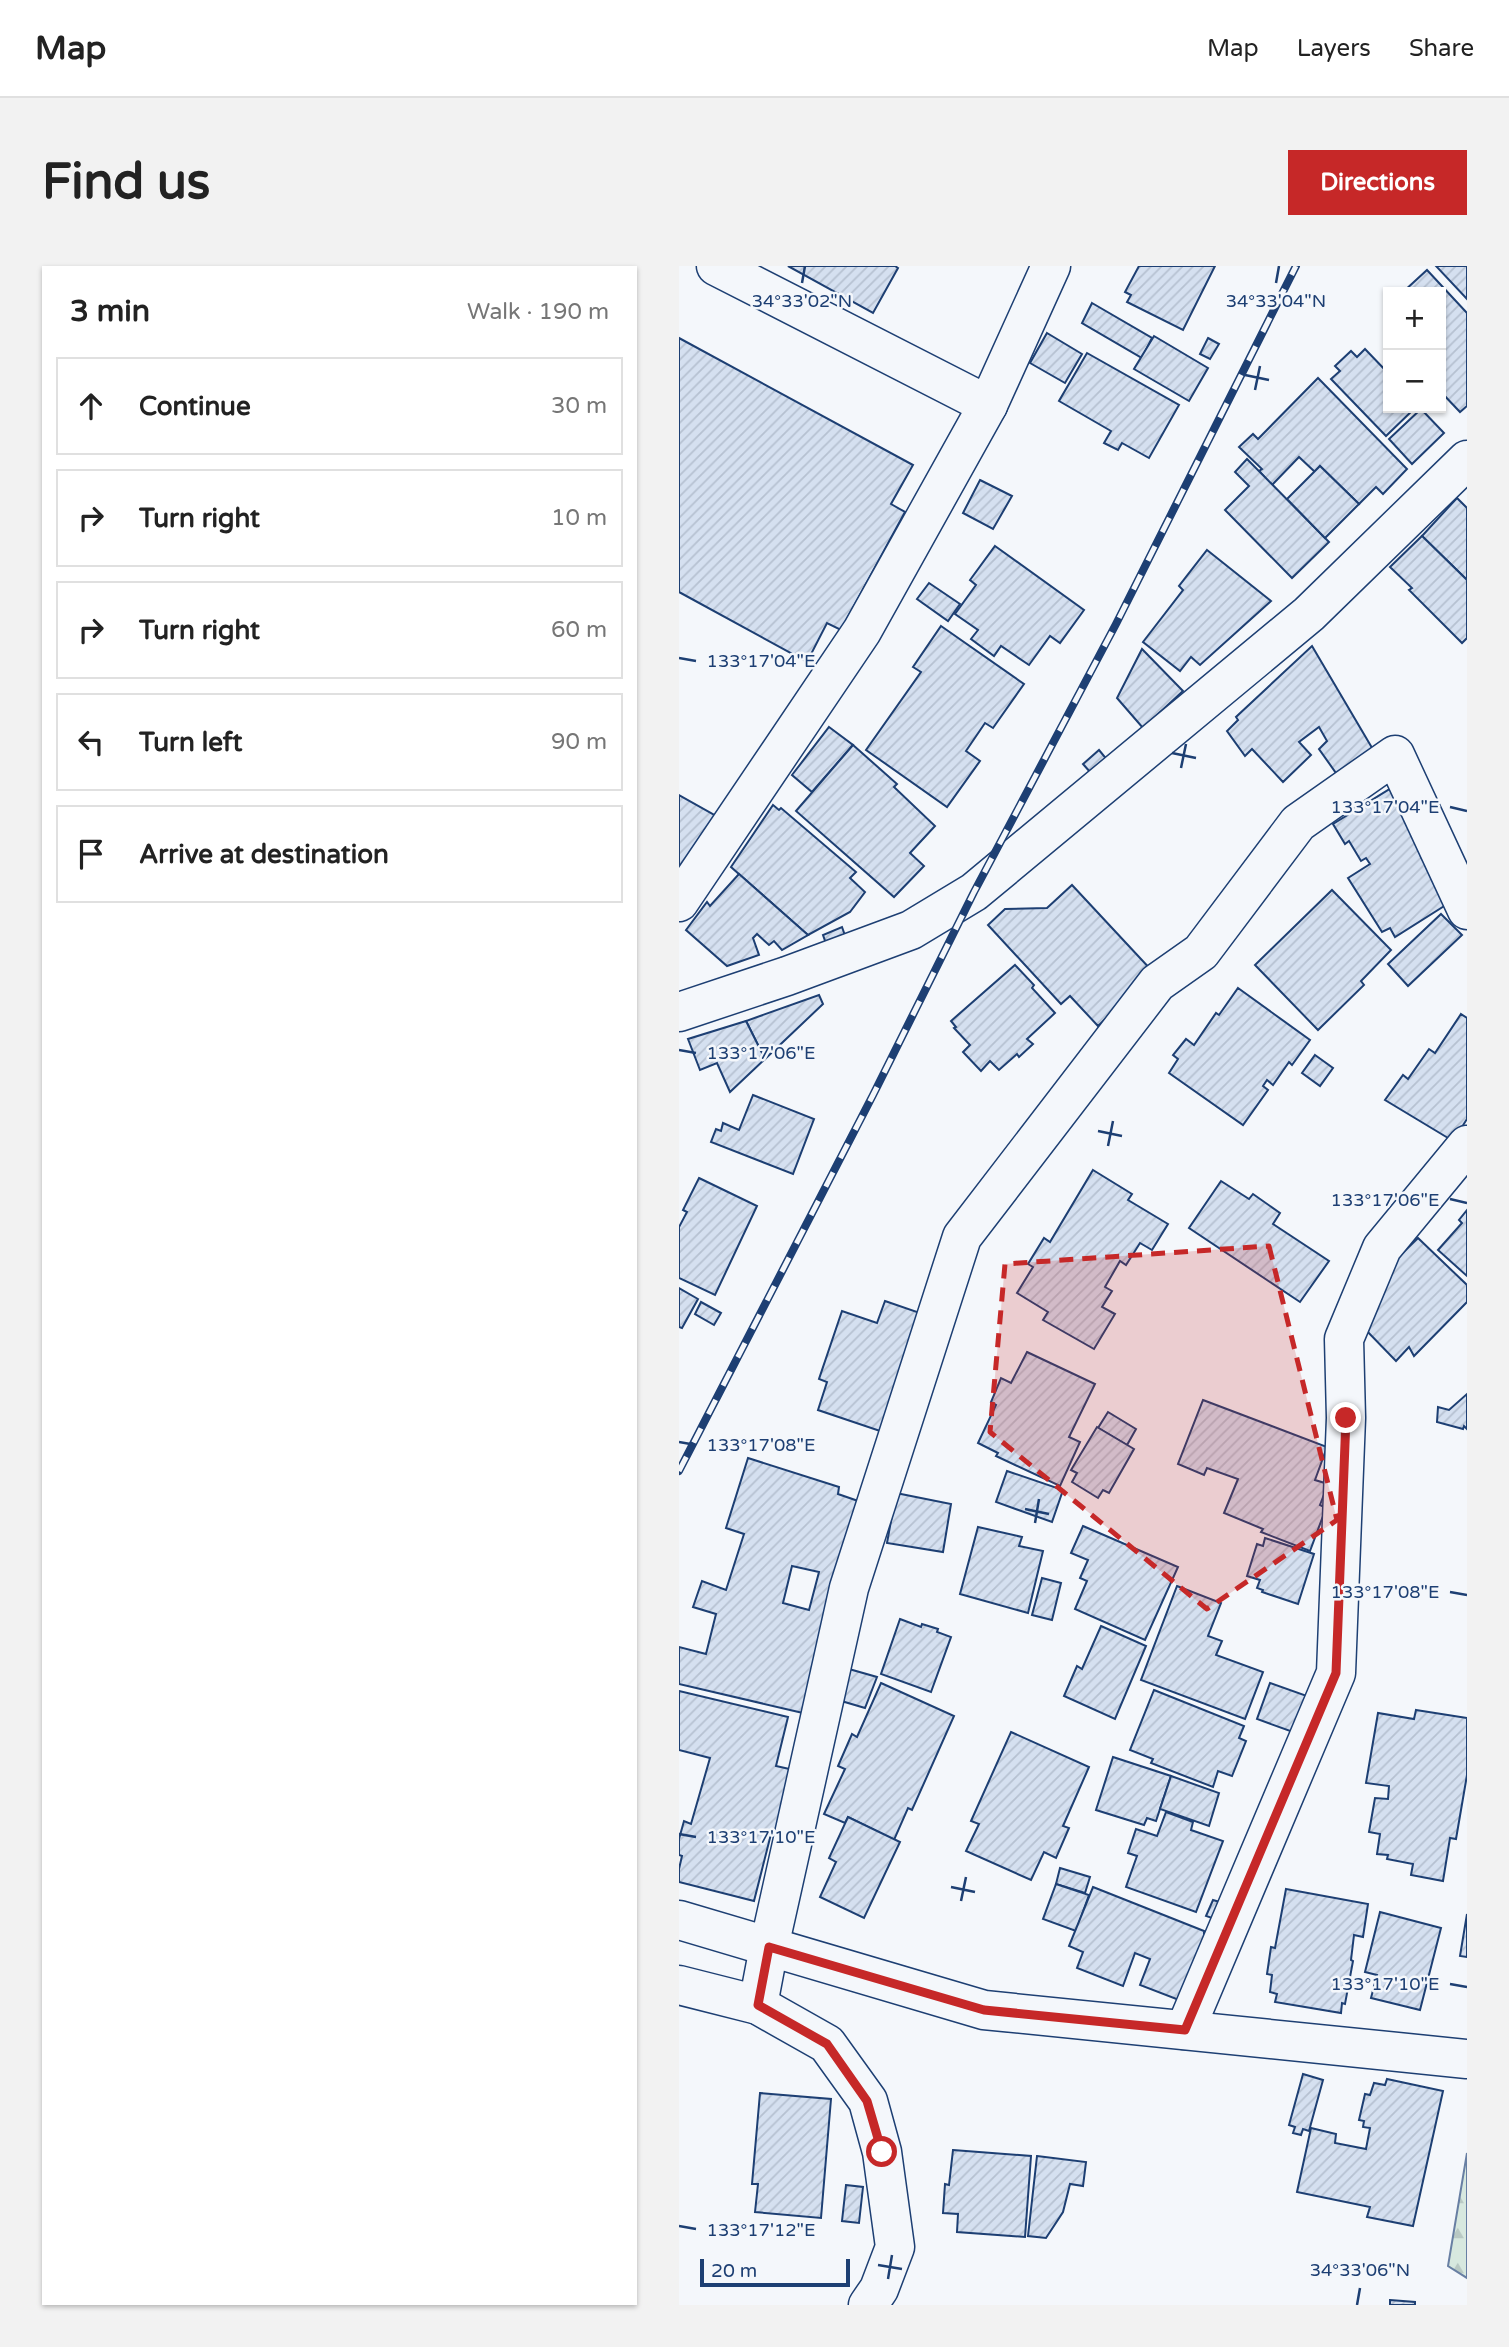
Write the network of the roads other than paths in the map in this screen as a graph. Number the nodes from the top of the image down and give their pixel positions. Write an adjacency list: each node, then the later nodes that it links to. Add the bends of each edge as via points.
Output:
1 (716, 266): 3 (street)
2 (1051, 266): 3 (street)
3 (988, 405): 5 (street, via 862,631)
4 (1467, 460): 7 (street, via 1309,614 974,892 911,930)
5 (679, 902)
6 (1467, 910): 10 (street, via 1395,755 1298,823 1201,952 1157,983 962,1237 849,1588)
7 (679, 1012)
8 (1467, 1145): 13 (street, via 1382,1248 1344,1339 1346,1418 1336,1673)
9 (679, 1920): 10 (street)
10 (769, 1947): 12 (street); 13 (street, via 984,2010)
11 (679, 1985): 12 (street)
12 (758, 2005): 15 (street, via 827,2044 867,2101 882,2152 895,2247)
13 (1185, 2030): 14 (street)
14 (1467, 2059)
15 (868, 2305)

